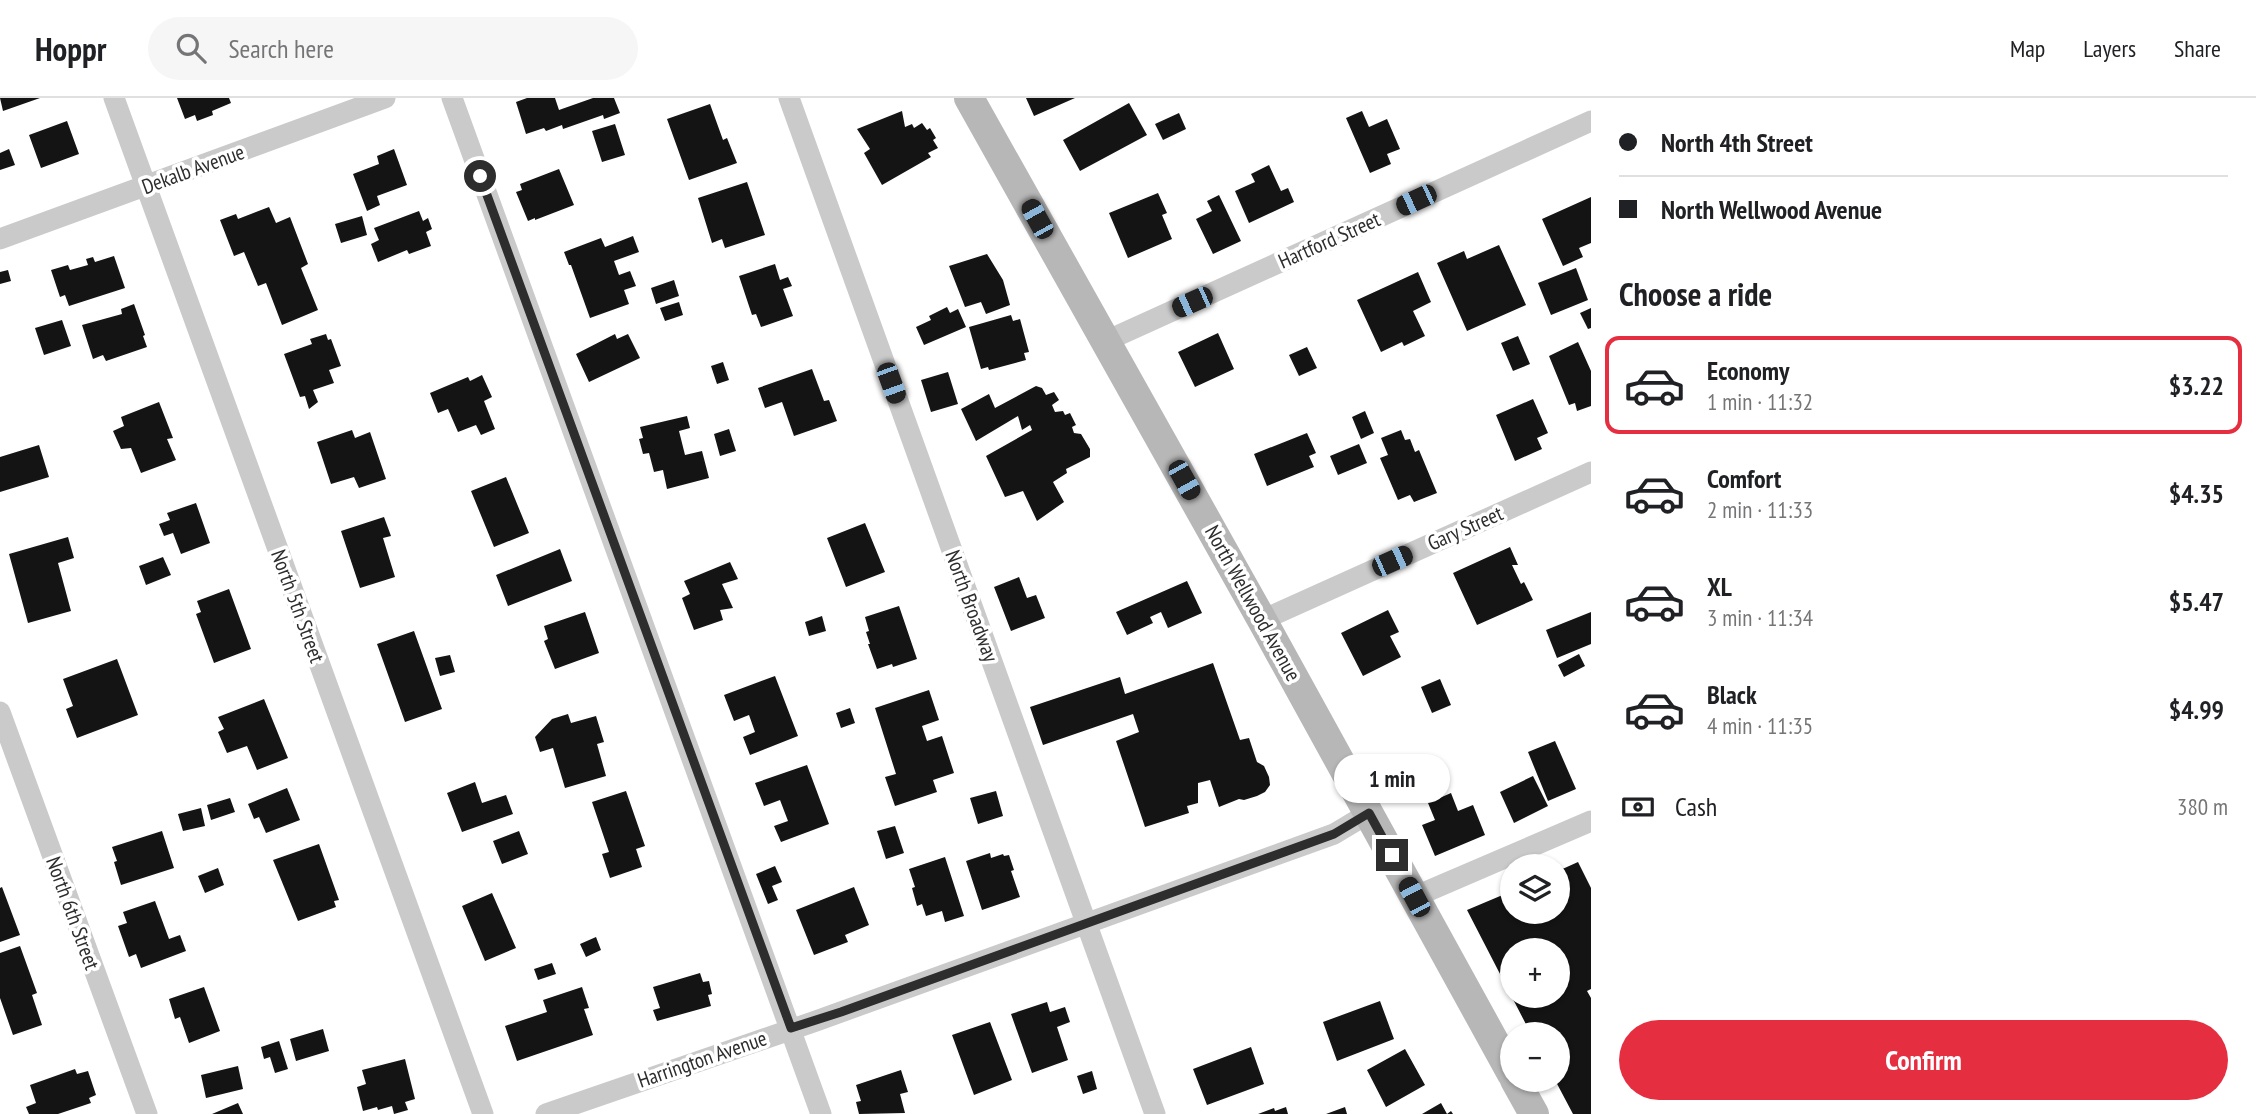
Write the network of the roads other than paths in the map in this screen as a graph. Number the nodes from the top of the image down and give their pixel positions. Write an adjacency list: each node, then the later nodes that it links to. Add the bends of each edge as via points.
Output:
1 (114, 98): 7 (street, North 5th Street)
2 (385, 98): 7 (street, Dekalb Avenue)
3 (452, 98): 17 (street)
4 (789, 98): 16 (street, North Broadway)
5 (969, 98): 9 (main road, North Wellwood Avenue)
6 (1591, 121): 9 (street, Hartford Street)
7 (145, 186): 8 (street, Dekalb Avenue); 21 (street, North 5th Street)
8 (0, 239)
9 (1106, 341): 11 (main road, North Wellwood Avenue)
10 (1591, 472): 11 (street, Gary Street)
11 (1262, 620): 13 (main road, North Wellwood Avenue)
12 (0, 712): 20 (street, North 6th Street)
13 (1369, 813): 15 (main road, North Wellwood Avenue); 16 (street, Harrington Avenue, via 1334,834)
14 (1591, 821): 15 (street)
15 (1414, 897): 18 (main road, North Wellwood Avenue)
16 (1087, 923): 17 (street, Harrington Avenue); 24 (street, North Broadway)
17 (791, 1028): 22 (street, Harrington Avenue); 23 (street)
18 (1500, 1052)
19 (1522, 1092): 25 (main road)
20 (147, 1114)
21 (483, 1114)
22 (546, 1114)
23 (821, 1114)
24 (1155, 1114)
25 (1534, 1114)

